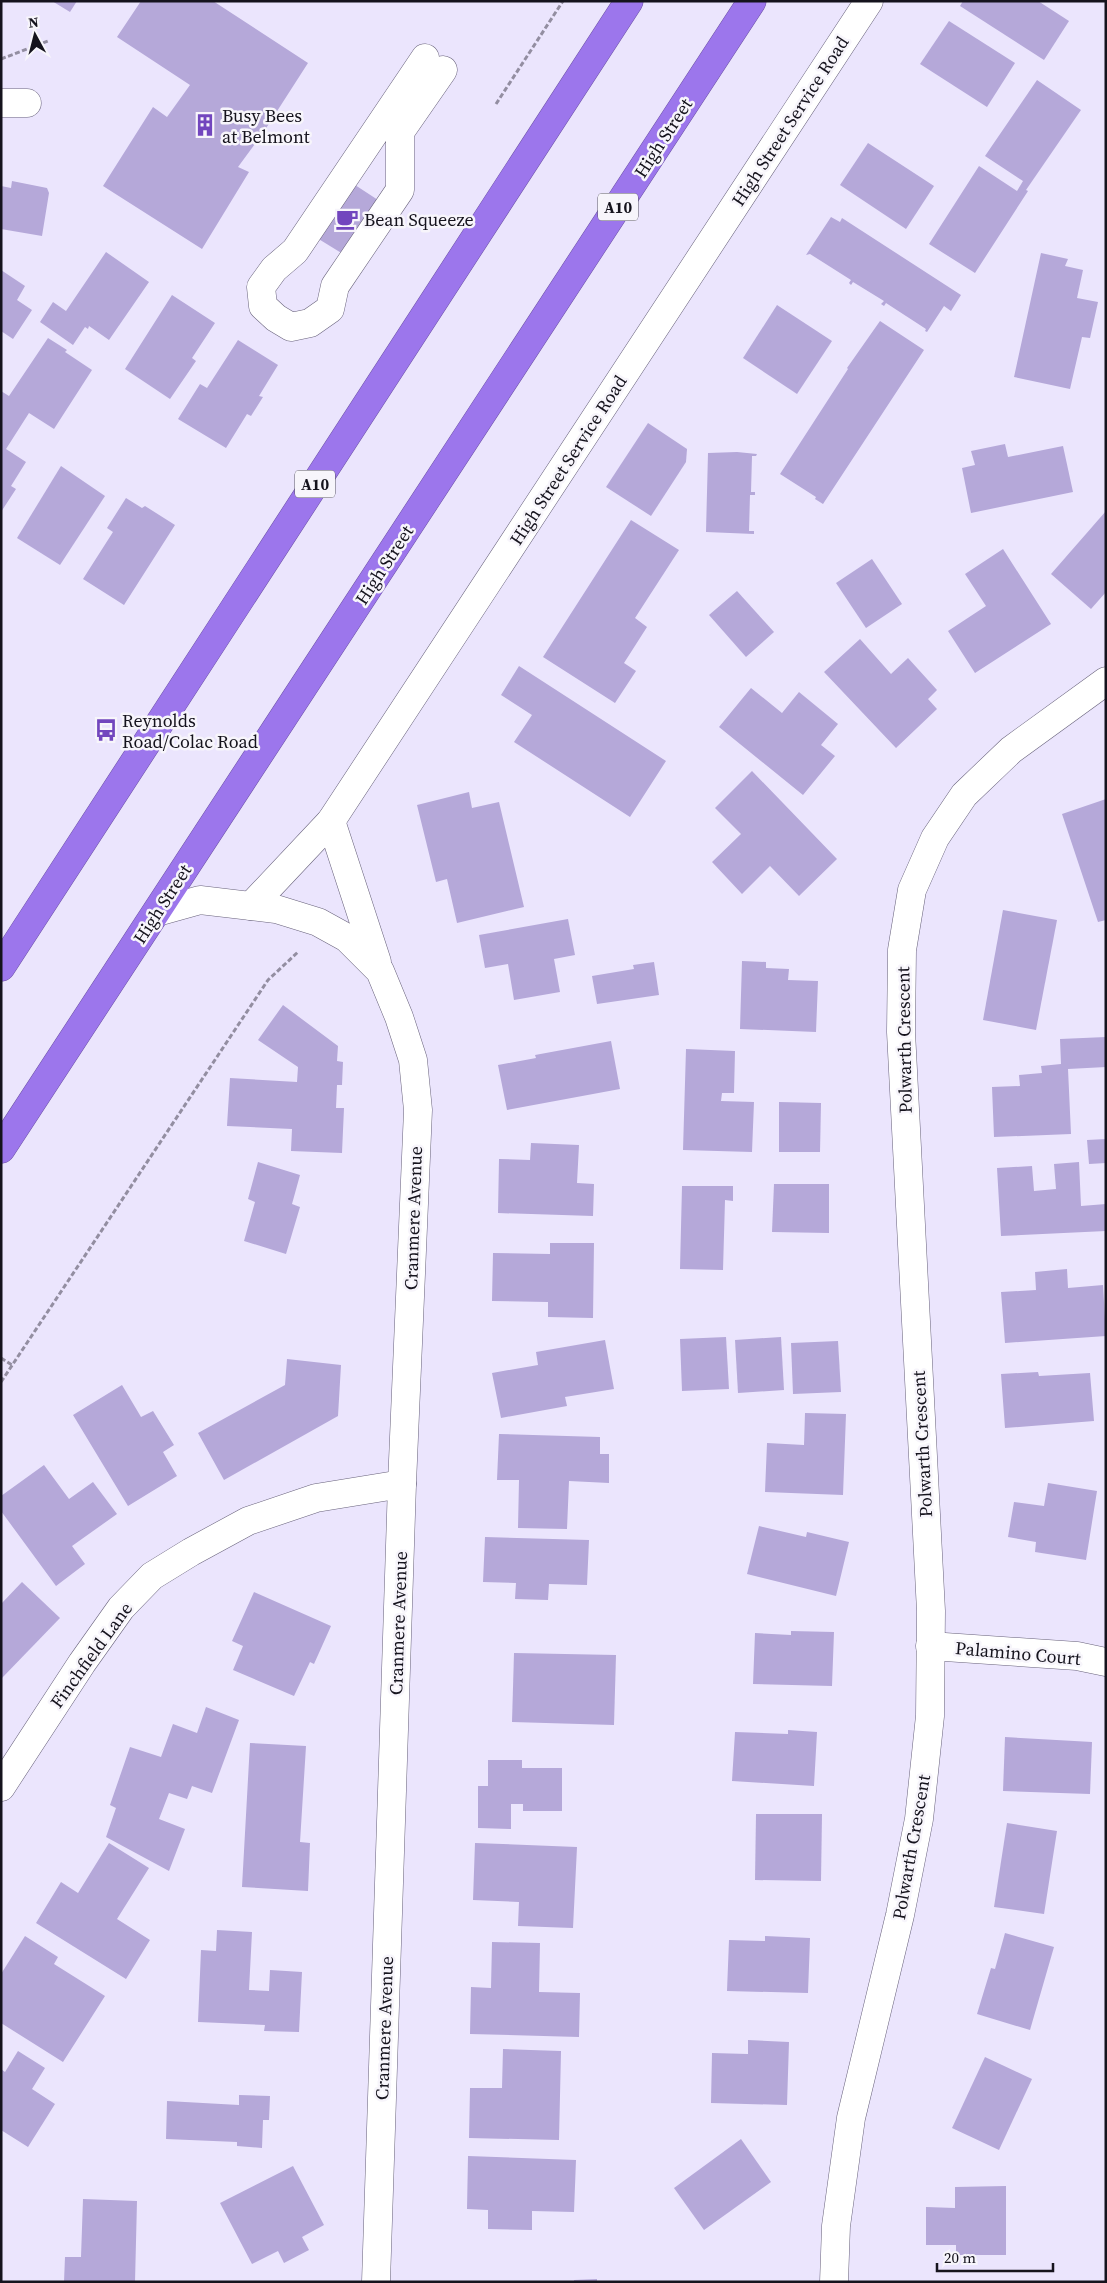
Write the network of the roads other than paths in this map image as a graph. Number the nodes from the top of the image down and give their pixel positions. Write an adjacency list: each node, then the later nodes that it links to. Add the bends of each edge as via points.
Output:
1 (629, 1): 9 (highway, A10)
2 (752, 1): 8 (highway, High Street / A10)
3 (869, 1): 6 (street, High Street Service Road)
4 (434, 64): 4 (street, via 400,132 400,190 335,286 330,308 310,323 291,327 263,306 261,287 295,251)
5 (1106, 681): 13 (street, Polwarth Crescent, via 1011,750 964,794 935,838 912,890 902,950 901,1032 931,1611)
6 (331, 821): 7 (street, High Street Service Road); 10 (street, Cranmere Avenue)
7 (250, 906): 8 (street, Cranmere Avenue, via 200,900); 10 (street, Cranmere Avenue, via 276,909 318,922 348,938)
8 (157, 912): 11 (highway, High Street / A10)
9 (1, 967)
10 (380, 970): 12 (street, Cranmere Avenue, via 413,1060 418,1110)
11 (6, 1132)
12 (402, 1484): 15 (street, Finchfield Lane, via 316,1498 248,1521 152,1576 121,1608); 16 (street, Cranmere Avenue)
13 (930, 1646): 14 (street, Palamino Court, via 1076,1656); 17 (street, Polwarth Crescent, via 930,1716 919,1819 900,1915 851,2118 836,2226)
14 (1106, 1662)
15 (1, 1787)
16 (376, 2282)
17 (834, 2282)

